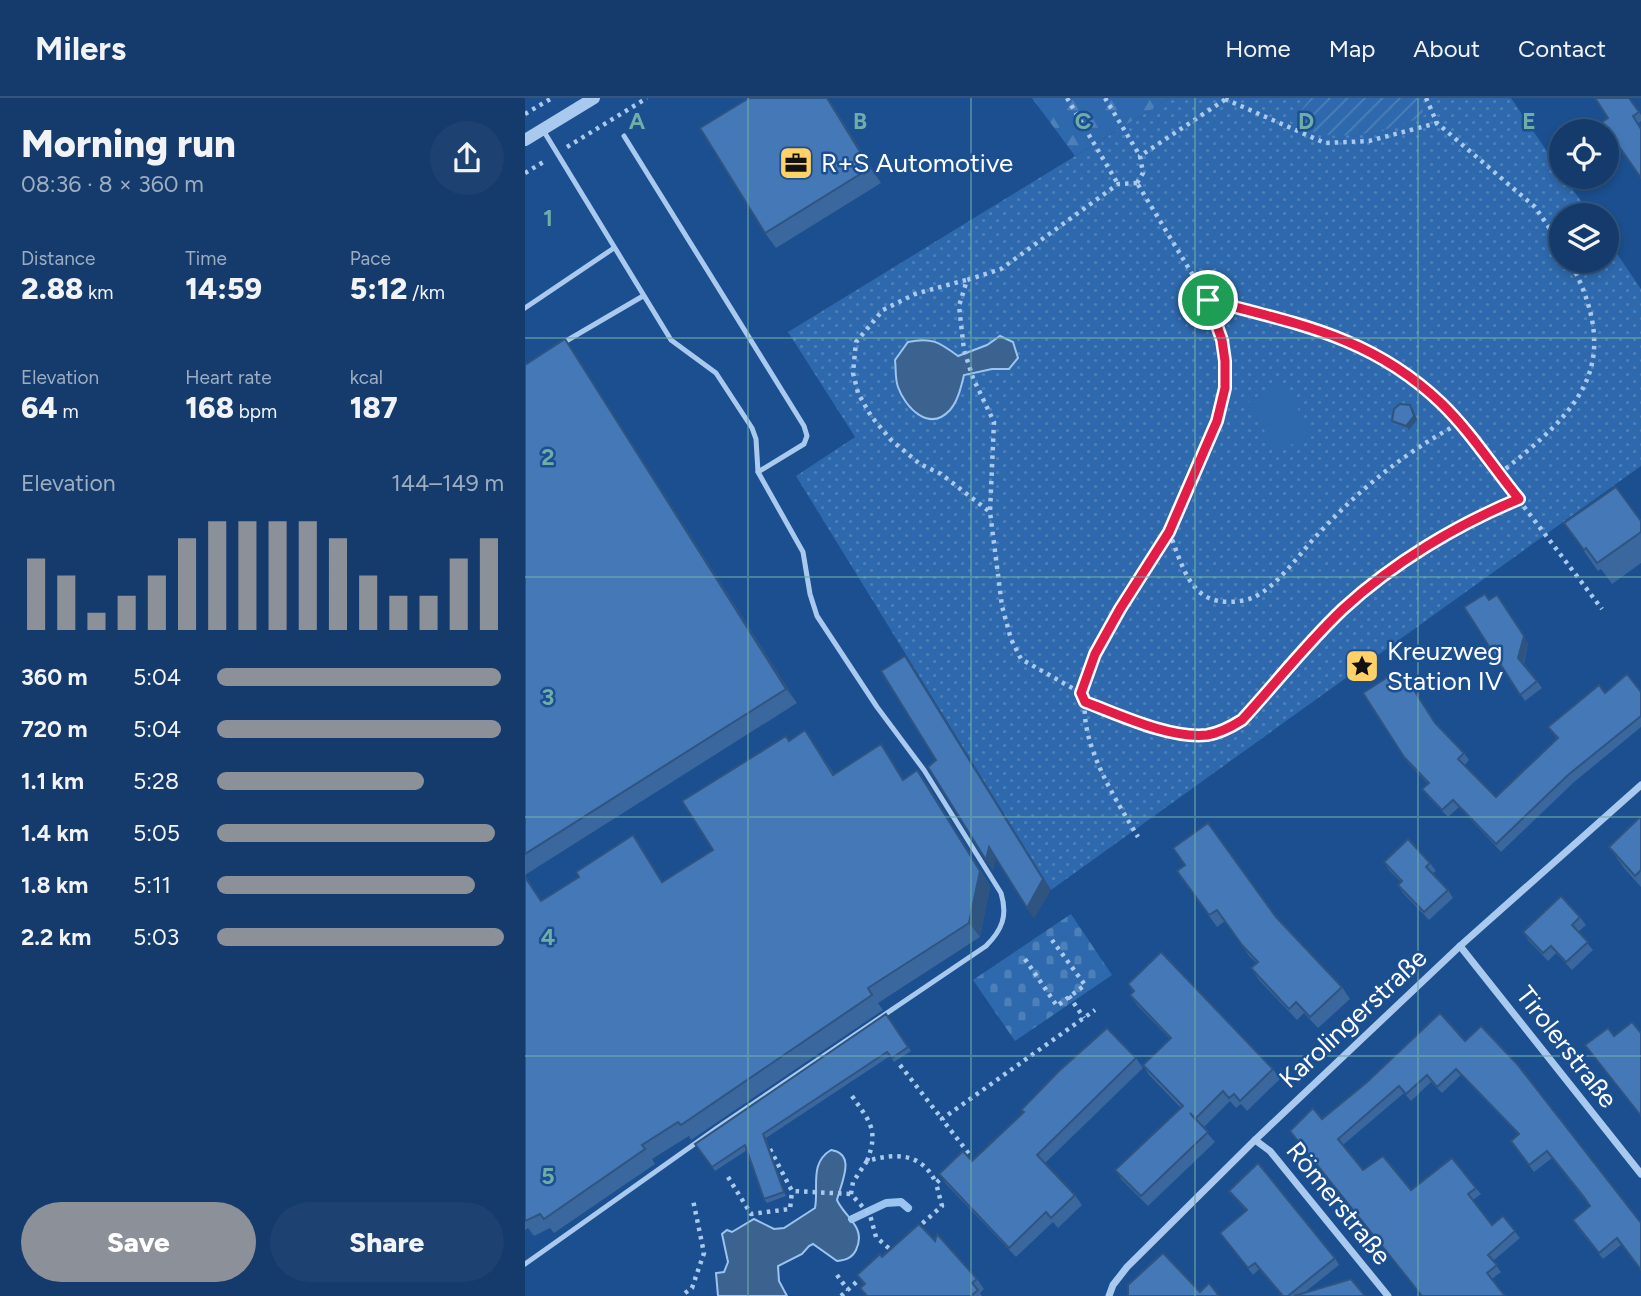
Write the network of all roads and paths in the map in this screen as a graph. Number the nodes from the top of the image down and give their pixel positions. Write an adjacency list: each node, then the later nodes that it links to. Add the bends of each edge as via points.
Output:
1 (552, 98): 8 (path)
2 (594, 98): 10 (street)
3 (647, 98): 13 (path)
4 (1067, 98): 17 (path)
5 (1105, 98): 14 (path)
6 (1426, 98): 9 (path)
7 (1226, 99): 9 (path, via 1325,143 1369,141); 14 (path)
8 (525, 114)
9 (1437, 123): 18 (path, via 1535,208)
10 (543, 130): 12 (street); 13 (lane)
11 (624, 136): 27 (lane, via 804,426 804,444)
12 (525, 140)
13 (557, 154): 15 (path); 19 (lane)
14 (1140, 156): 16 (path, via 1143,173)
15 (525, 173)
16 (1137, 183): 17 (path); 23 (path)
17 (1118, 184): 21 (path, via 1001,269)
18 (1549, 228)
19 (614, 248): 22 (lane); 24 (lane)
20 (1576, 273): 28 (path, via 1587,296 1593,327 1590,374 1563,419)
21 (967, 280): 30 (path, via 959,306 964,350 994,422); 30 (path, via 915,294 883,310 856,342 853,373 871,416 891,440)
22 (643, 296): 25 (lane); 27 (lane, via 671,340 716,373 752,428)
23 (1208, 300): 26 (path, via 1317,330 1369,351 1419,385); 31 (path, via 1222,340 1225,388 1217,421)
24 (525, 308)
25 (549, 351)
26 (1459, 424): 28 (path); 31 (path, via 1392,464 1269,588 1253,598 1229,602 1207,598 1188,576)
27 (758, 472): 61 (lane, via 803,552 817,616 924,770 994,882 1006,907 1004,921 985,946)
28 (1499, 474): 29 (path)
29 (1519, 499): 32 (path); 34 (path, via 1475,519 1370,587 1324,628 1242,720 1226,730 1182,734)
30 (990, 512): 33 (path, via 1002,606 1021,659)
31 (1169, 532): 33 (path, via 1095,654)
32 (1602, 610)
33 (1081, 693): 34 (path)
34 (1085, 702): 36 (path, via 1085,726 1093,752)
35 (1641, 785): 38 (street, Karolingerstraße)
36 (1138, 837)
37 (1052, 940): 40 (path, via 1085,985)
38 (1460, 946): 46 (street, Karolingerstraße); 51 (street, Tirolerstraße)
39 (1025, 959): 40 (path, via 1057,1006)
40 (1069, 996): 42 (path)
41 (1095, 1010): 42 (path)
42 (1084, 1018): 45 (path)
43 (900, 1065): 45 (path)
44 (852, 1096): 48 (path, via 873,1129)
45 (942, 1119): 49 (path, via 969,1154)
46 (1255, 1140): 67 (street, Karolingerstraße, via 1127,1267); 68 (street, Römerstraße, via 1269,1151)
47 (770, 1149): 54 (path)
48 (867, 1161): 53 (path, via 902,1156 931,1171); 55 (path)
49 (961, 1161)
50 (953, 1169): 53 (path)
51 (1641, 1174)
52 (728, 1177): 54 (path, via 751,1214 790,1209)
53 (936, 1183): 57 (path, via 942,1206)
54 (792, 1191): 55 (path)
55 (851, 1194): 59 (path, via 870,1215 876,1237)
56 (694, 1200): 65 (path, via 704,1253 692,1288)
57 (912, 1233)
58 (902, 1242): 59 (path)
59 (892, 1251): 60 (path)
60 (883, 1259)
61 (525, 1264)
62 (866, 1274): 64 (path)
63 (837, 1275): 64 (path)
64 (848, 1290): 66 (path)
65 (685, 1293)
66 (841, 1296)
67 (1109, 1296)
68 (1388, 1296)

